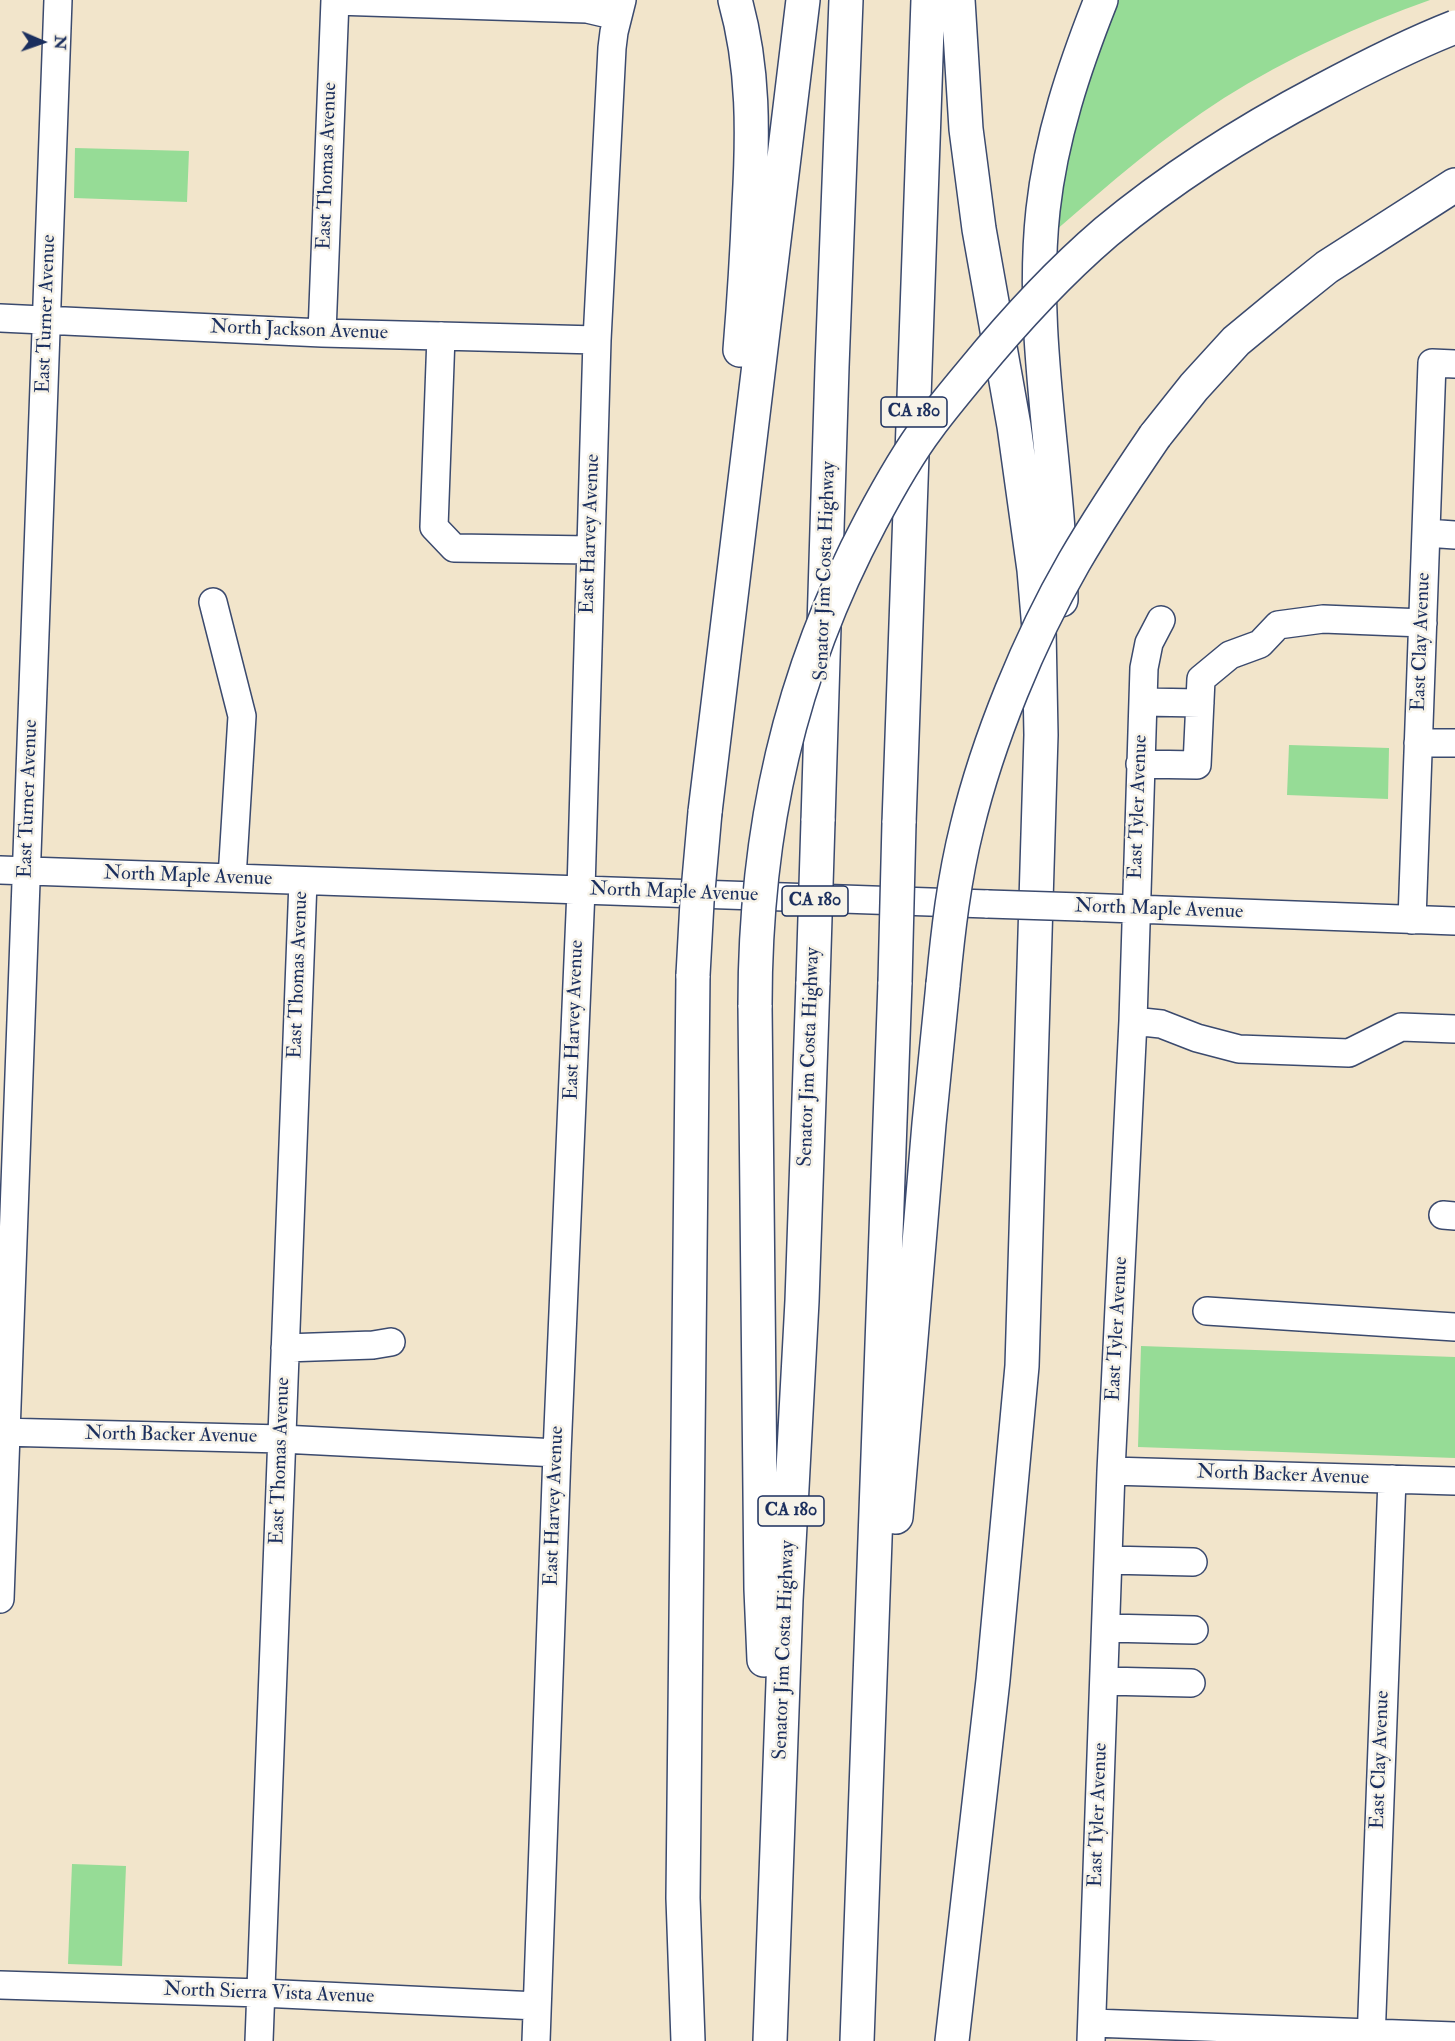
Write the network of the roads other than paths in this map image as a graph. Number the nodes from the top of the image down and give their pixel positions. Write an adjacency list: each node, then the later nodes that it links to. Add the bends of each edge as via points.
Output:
1 (58, 0): 13 (street, East Turner Avenue)
2 (735, 0): 29 (highway, via 750,87 751,174)
3 (803, 0): 29 (highway)
4 (846, 0): 60 (highway, Senator Jim Costa Highway / CA 180, bridge, via 802,1301)
5 (928, 0): 61 (highway, CA 180, bridge)
6 (958, 0): 38 (highway, via 979,229 1025,495 1039,629 1041,735)
7 (1101, 0): 38 (highway, via 1064,104 1043,210 1040,320 1062,630 1058,737)
8 (335, 1): 9 (street); 14 (street, East Thomas Avenue)
9 (620, 8): 16 (street, East Harvey Avenue, via 612,48)
10 (1455, 27): 60 (highway, bridge, via 1340,81 1228,144 1105,233 1017,319 926,429 890,486 828,608 791,718 774,789 765,835 755,944 761,1589)
11 (1455, 185): 61 (highway, bridge, via 1327,267 1236,341 1194,387 1155,436 1067,574 995,735 960,854 949,924)
12 (0, 318): 13 (street, North Jackson Avenue)
13 (46, 320): 14 (street, North Jackson Avenue); 31 (street, East Turner Avenue)
14 (322, 333): 15 (street, North Jackson Avenue)
15 (441, 336): 16 (street, North Jackson Avenue); 20 (street, via 434,527 454,548)
16 (597, 340): 20 (street, East Harvey Avenue)
17 (1443, 364): 18 (street, East Clay Avenue)
18 (1426, 533): 19 (street); 23 (street, East Clay Avenue)
19 (1455, 535)
20 (591, 550): 34 (street, East Harvey Avenue)
21 (213, 602): 32 (street, via 242,716)
22 (1161, 620): 24 (street, East Tyler Avenue, via 1149,643)
23 (1423, 623): 25 (street, via 1323,619 1278,625 1260,644 1230,655 1201,679); 26 (street, East Clay Avenue)
24 (1143, 702): 25 (street); 28 (street, East Tyler Avenue)
25 (1200, 704): 28 (street, via 1197,765)
26 (1418, 743): 27 (street); 36 (street, East Clay Avenue)
27 (1455, 743)
28 (1140, 764): 35 (street, East Tyler Avenue)
29 (705, 812): 59 (highway, bridge, via 693,975)
30 (0, 870): 31 (street, North Maple Avenue)
31 (27, 871): 32 (street, North Maple Avenue); 45 (street, East Turner Avenue)
32 (232, 878): 33 (street, North Maple Avenue)
33 (303, 881): 34 (street, North Maple Avenue); 44 (street, East Thomas Avenue)
34 (581, 890): 35 (street, North Maple Avenue, bridge); 47 (street, East Harvey Avenue)
35 (1136, 908): 36 (street, North Maple Avenue); 39 (street, East Tyler Avenue)
36 (1412, 920): 37 (street, North Maple Avenue)
37 (1455, 921)
38 (1035, 972): 56 (highway, via 1022,1366)
39 (1133, 1021): 40 (street, via 1161,1024 1239,1049 1349,1053 1401,1027); 48 (street, East Tyler Avenue)
40 (1455, 1029)
41 (1208, 1311): 42 (street)
42 (1455, 1327)
43 (391, 1342): 44 (street)
44 (285, 1348): 46 (street, East Thomas Avenue)
45 (3, 1432): 46 (street, North Backer Avenue); 53 (street, East Turner Avenue)
46 (282, 1439): 47 (street, North Backer Avenue); 63 (street, East Thomas Avenue)
47 (557, 1452): 64 (street, East Harvey Avenue)
48 (1111, 1471): 49 (street, North Backer Avenue); 51 (street, East Tyler Avenue)
49 (1392, 1479): 50 (street, North Backer Avenue); 67 (street, East Clay Avenue)
50 (1455, 1480)
51 (1108, 1560): 52 (street); 54 (street, East Tyler Avenue)
52 (1193, 1562)
53 (0, 1599)
54 (1106, 1628): 55 (street); 57 (street, East Tyler Avenue)
55 (1194, 1630)
56 (993, 1680): 74 (highway); 75 (highway, via 986,1872)
57 (1104, 1681): 58 (street); 65 (street, East Tyler Avenue)
58 (1191, 1683)
59 (683, 1898): 70 (highway); 71 (highway)
60 (775, 1898): 72 (highway, Senator Jim Costa Highway / CA 180)
61 (861, 1901): 73 (highway, CA 180)
62 (0, 1985): 63 (street, North Sierra Vista Avenue)
63 (261, 1993): 64 (street, North Sierra Vista Avenue); 68 (street, East Thomas Avenue)
64 (537, 2006): 69 (street, East Harvey Avenue)
65 (1092, 2032): 67 (street)
66 (1455, 2036): 67 (street)
67 (1371, 2037)
68 (259, 2041)
69 (536, 2041)
70 (671, 2041)
71 (688, 2041)
72 (770, 2041)
73 (857, 2041)
74 (952, 2041)
75 (971, 2041)

